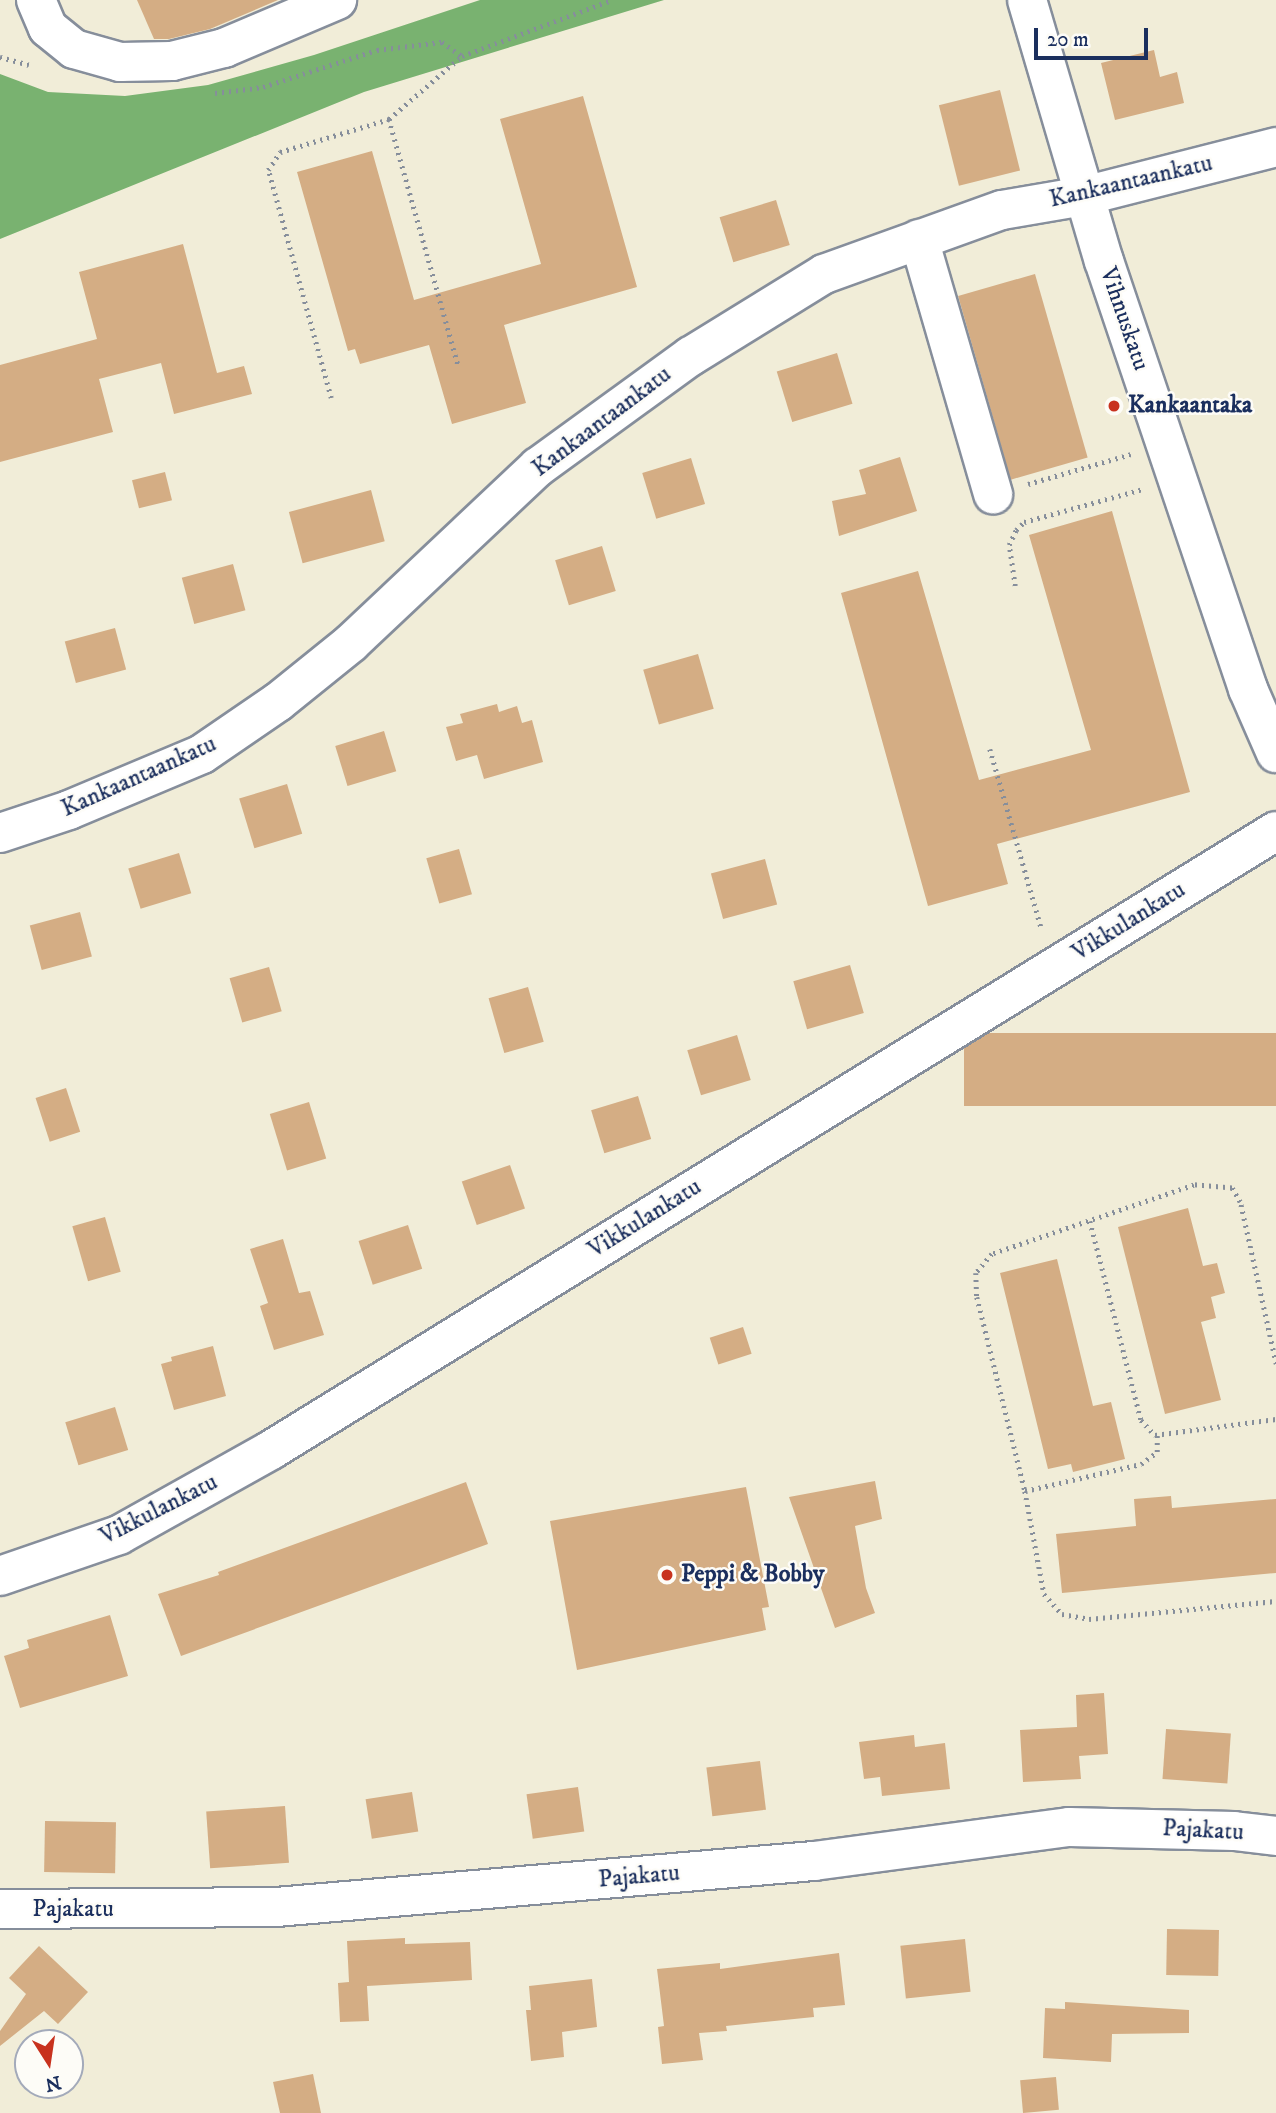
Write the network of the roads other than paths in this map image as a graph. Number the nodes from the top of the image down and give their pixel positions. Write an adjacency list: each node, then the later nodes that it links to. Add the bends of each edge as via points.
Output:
1 (36, 0): 2 (street, via 48,28 74,49 120,62 172,61 224,48)
2 (337, 0)
3 (1027, 0): 5 (street, Vihnuskatu)
4 (1276, 147): 5 (street, Kankaantaankatu)
5 (1084, 197): 6 (street, Kankaantaankatu, via 1002,210); 8 (street, Vihnuskatu, via 1248,689)
6 (919, 239): 7 (street); 10 (street, Kankaantaankatu, via 824,274 691,356 538,467 351,643 278,702 202,754 69,810)
7 (993, 494)
8 (1276, 753)
9 (1276, 831): 11 (street, Vikkulankatu, via 473,1327 170,1508 119,1535)
10 (0, 832)
11 (0, 1576)
12 (1276, 1836): 13 (street, Pajakatu, via 1069,1827 814,1861 276,1908)
13 (0, 1909)

